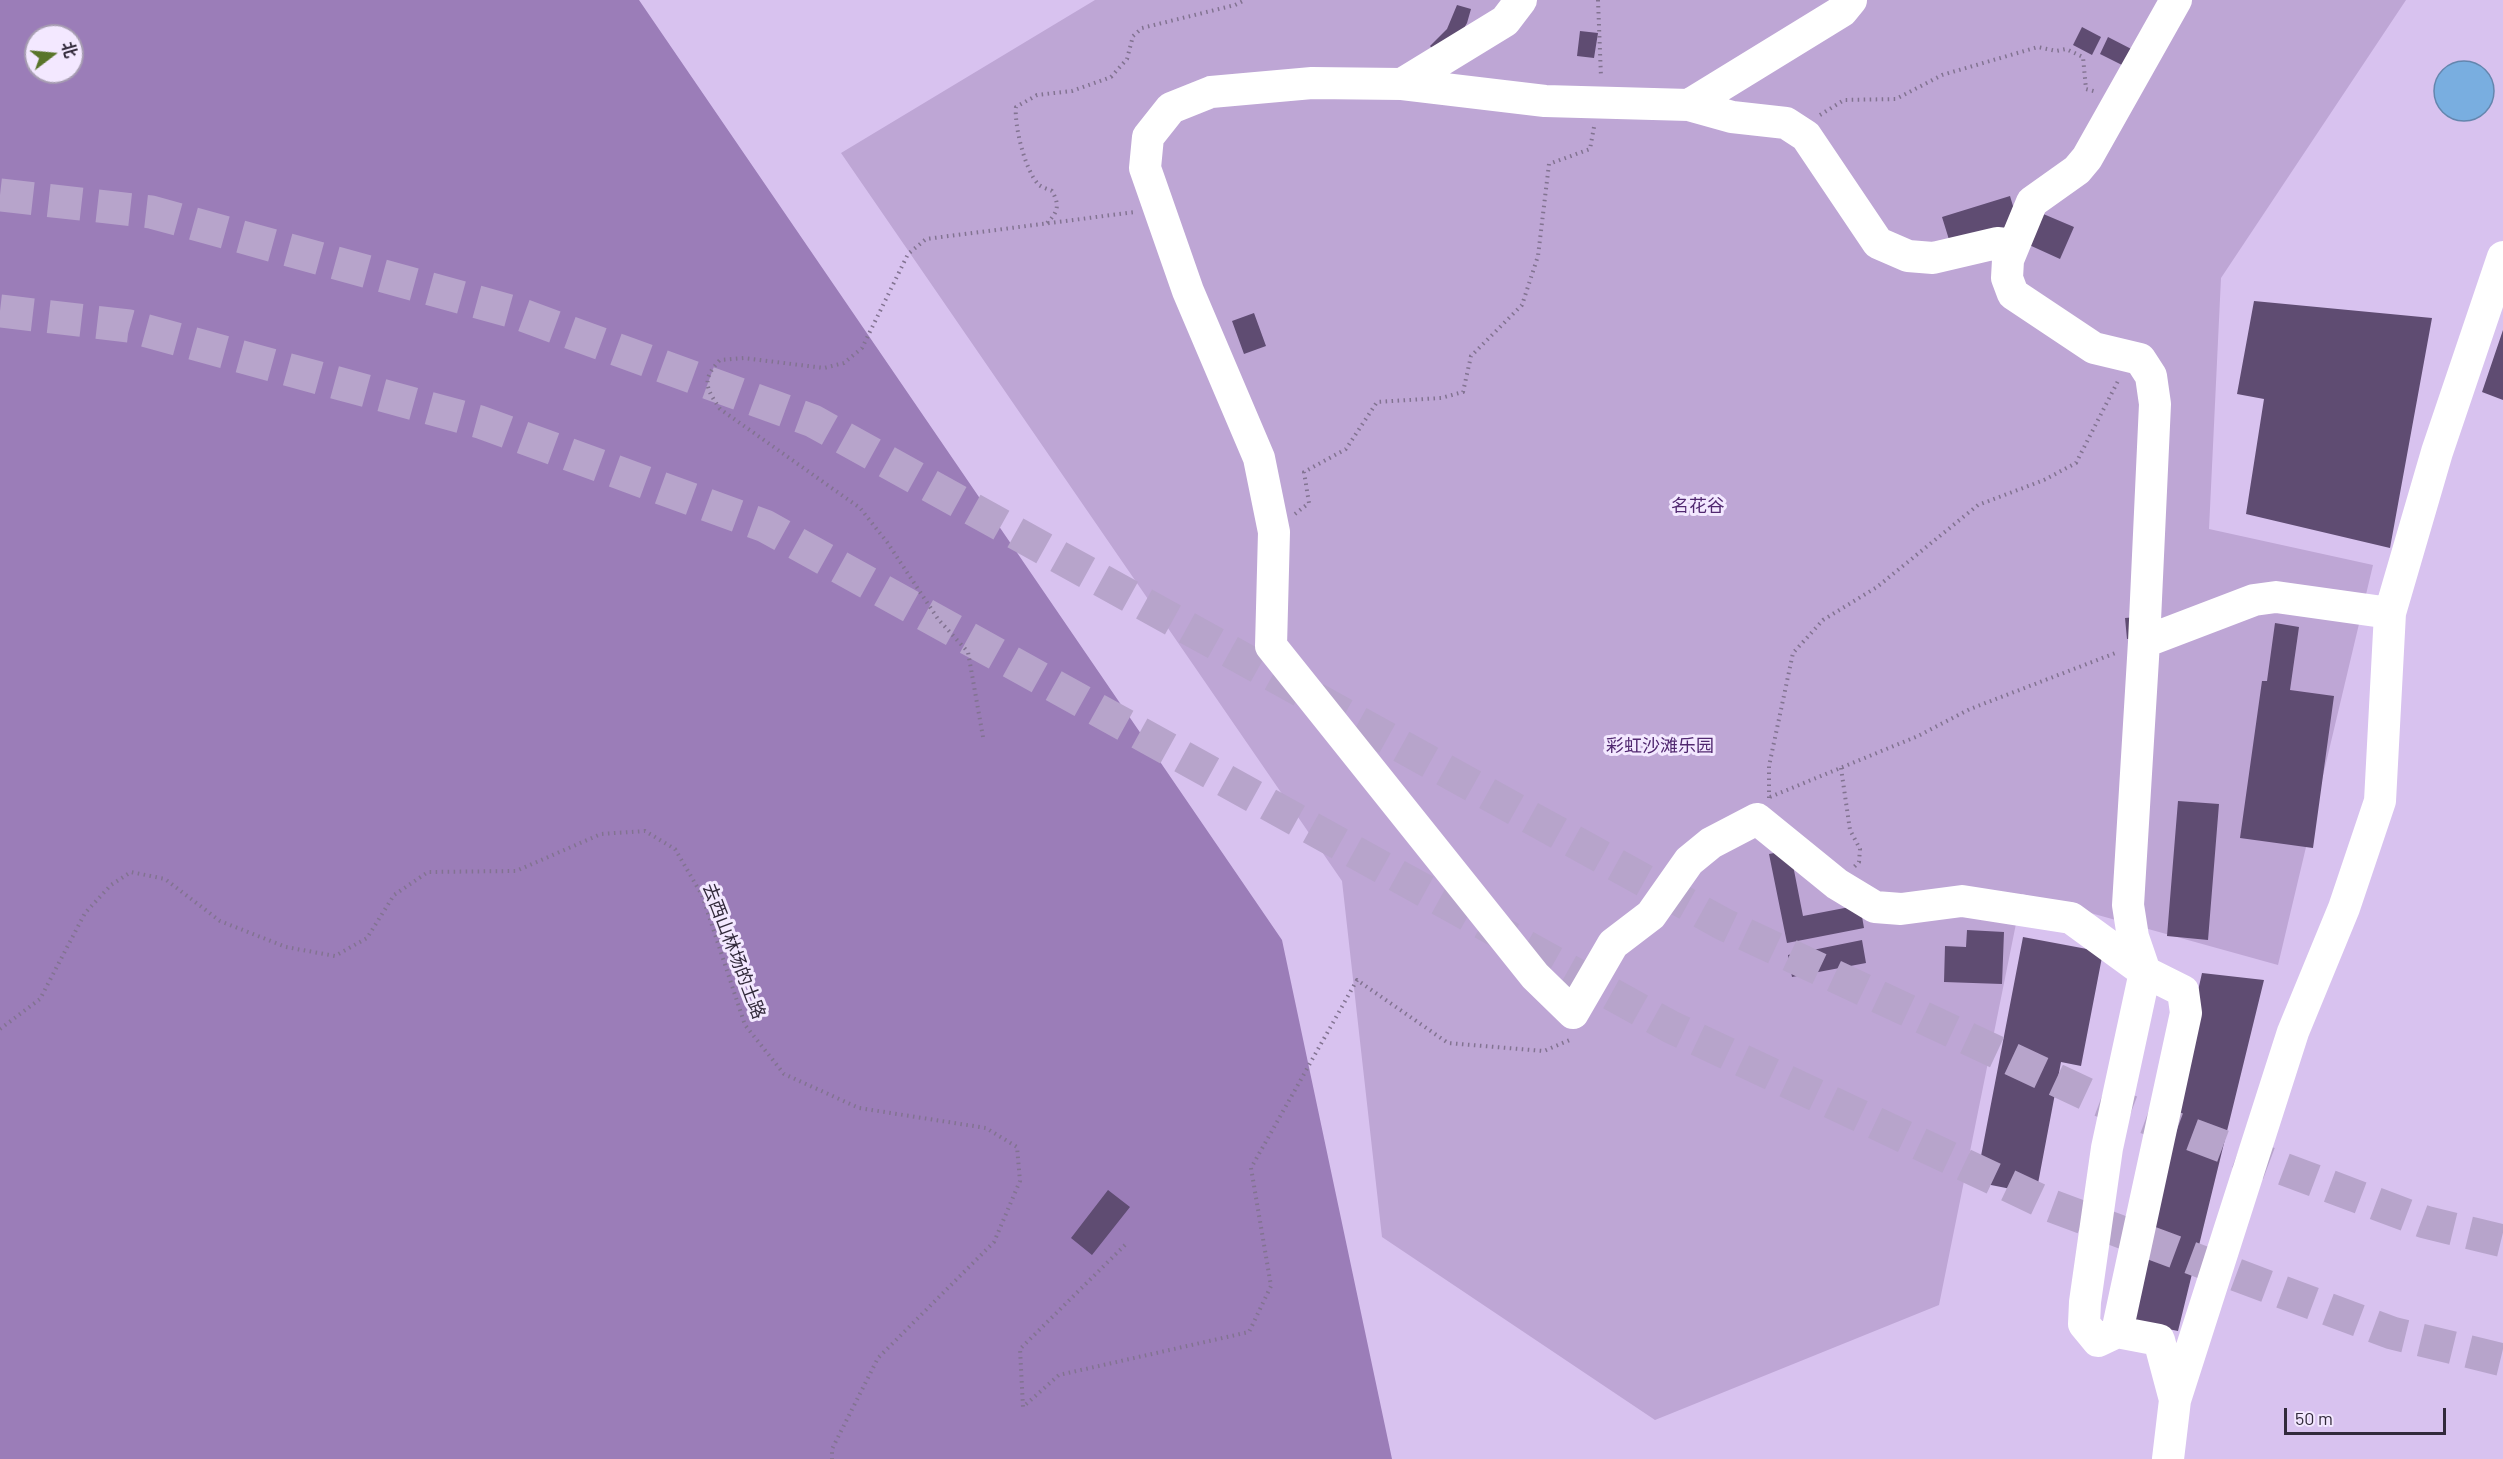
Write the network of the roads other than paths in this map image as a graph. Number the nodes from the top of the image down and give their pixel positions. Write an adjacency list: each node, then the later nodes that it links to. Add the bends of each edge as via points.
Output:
1 (1521, 0): 4 (street, via 1505,21)
2 (1851, 0): 5 (street, via 1842,12)
3 (2176, 0): 6 (street, via 2087,158 2077,170 2032,202)
4 (1402, 84): 5 (street, via 1545,101); 10 (street, via 1312,83 1212,92 1171,108 1148,137 1145,168 1188,291 1259,458 1274,532 1271,646 1535,975 1573,1013 1613,944 1651,915 1689,861 1763,808 1837,884 1875,908 1900,909 1962,901 2071,918)
5 (1689, 105): 6 (street, via 1732,117 1786,123 1806,136 1878,243 1908,256 1933,258 1997,243)
6 (2014, 245): 9 (street, via 2007,260 2007,278 2013,294 2094,348 2140,359 2151,376 2155,404)
7 (2503, 257): 8 (street, via 2437,452)
8 (2390, 613): 9 (street, via 2276,597 2254,600); 12 (street, via 2380,801 2344,908 2293,1032)
9 (2144, 642): 10 (street, via 2128,905 2133,937)
10 (2145, 972): 11 (street, via 2183,991 2186,1013); 11 (street, via 2107,1148 2085,1302 2084,1324 2098,1341)
11 (2117, 1332): 12 (street, via 2159,1340)
12 (2175, 1400): 13 (street)
13 (2168, 1459)

